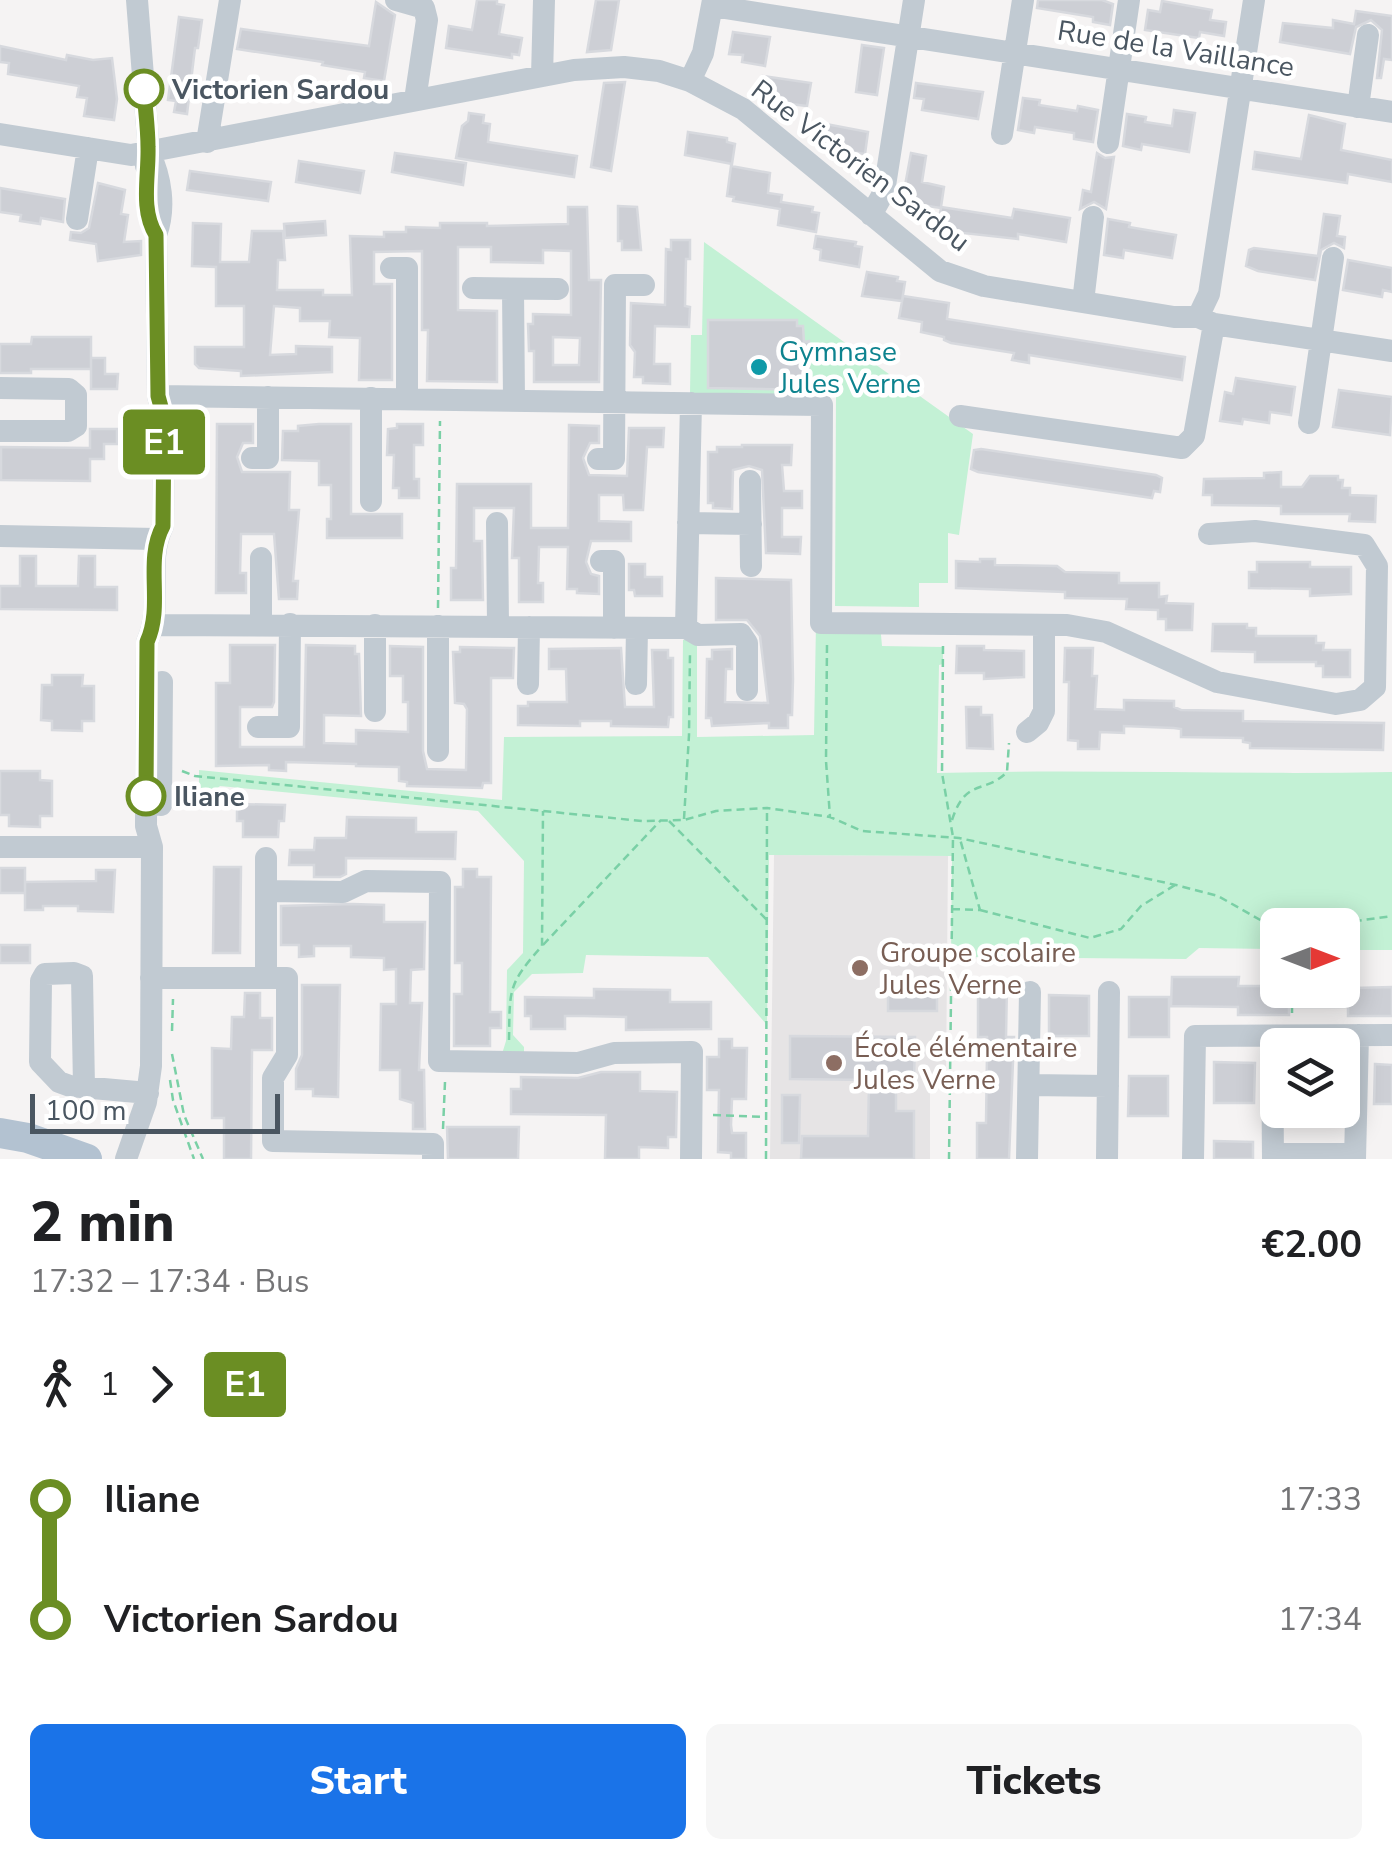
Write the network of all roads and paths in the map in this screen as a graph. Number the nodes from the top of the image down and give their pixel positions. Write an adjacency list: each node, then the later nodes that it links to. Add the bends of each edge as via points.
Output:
1 (138, 0): 25 (street)
2 (230, 0): 22 (street)
3 (396, 0): 17 (street, via 424,8 427,20)
4 (544, 0): 14 (street)
5 (914, 0): 11 (street)
6 (1023, 0): 12 (street)
7 (1129, 0): 13 (street)
8 (1254, 0): 16 (street)
9 (713, 3): 11 (street, Rue de la Vaillance); 15 (street, via 704,53)
10 (1368, 35): 18 (street)
11 (909, 36): 12 (street, Rue de la Vaillance); 26 (street, via 884,192)
12 (1015, 52): 13 (street, Rue de la Vaillance); 21 (street)
13 (1119, 69): 16 (street, Rue de la Vaillance); 23 (street)
14 (542, 76): 15 (street, Rue Victorien Sardou, via 624,66); 17 (street, Rue Victorien Sardou)
15 (690, 81): 26 (street, Rue Victorien Sardou, via 742,109)
16 (1241, 88): 18 (street, Rue de la Vaillance); 36 (street)
17 (415, 100): 22 (street, Rue Victorien Sardou)
18 (1358, 107): 19 (street, Rue de la Vaillance)
19 (1392, 112)
20 (0, 134): 24 (street, Rue Victorien Sardou)
21 (1002, 134)
22 (207, 142): 25 (street, Rue Victorien Sardou)
23 (1108, 143)
24 (88, 148): 25 (street, Rue Victorien Sardou); 28 (street)
25 (148, 152): 40 (street, via 158,172 162,221 156,235)
26 (871, 215): 35 (street, Rue Victorien Sardou, via 940,270 984,286)
27 (1093, 217): 35 (street)
28 (77, 220)
29 (1333, 258): 37 (street)
30 (390, 268): 43 (street, via 407,268)
31 (644, 286): 46 (street, via 614,285)
32 (472, 288): 33 (street)
33 (513, 288): 34 (street); 45 (street)
34 (558, 289)
35 (1083, 302): 36 (street, Rue Victorien Sardou)
36 (1206, 320): 37 (street, Rue Victorien Sardou); 48 (street, via 1194,436 1182,448)
37 (1322, 340): 38 (street, Rue Victorien Sardou); 49 (street)
38 (1392, 351)
39 (0, 388): 50 (street, via 69,389 76,395 76,426 68,432)
40 (158, 396): 41 (street); 60 (street, via 164,418 163,526)
41 (268, 397): 42 (street); 51 (street, via 268,458)
42 (371, 398): 43 (street); 54 (street)
43 (407, 399): 44 (street)
44 (440, 400): 45 (street); 70 (path)
45 (514, 400): 46 (street)
46 (614, 402): 47 (street); 52 (street, via 614,459)
47 (691, 403): 56 (street); 66 (street, via 822,405)
48 (960, 416)
49 (1309, 424)
50 (0, 431)
51 (252, 458)
52 (598, 459)
53 (750, 481): 57 (street)
54 (371, 502)
55 (498, 523): 71 (street)
56 (688, 523): 57 (street); 75 (street)
57 (750, 524): 63 (street)
58 (1209, 534): 72 (street, via 1255,531 1364,544 1378,566 1375,688 1360,700 1336,704 1217,682 1106,632)
59 (0, 536): 60 (street)
60 (156, 539): 68 (street)
61 (261, 558): 64 (street)
62 (601, 561): 74 (street, via 614,561)
63 (750, 566)
64 (261, 624): 65 (street); 68 (street)
65 (290, 624): 69 (street); 80 (street, via 289,728)
66 (827, 624): 67 (street); 86 (path)
67 (943, 624): 72 (street); 90 (path, via 942,773)
68 (155, 625): 83 (street, via 162,642); 94 (street, via 146,676 146,826)
69 (375, 625): 70 (street); 79 (street)
70 (438, 626): 71 (street); 82 (street)
71 (498, 626): 73 (street)
72 (1044, 626): 81 (street, via 1044,710)
73 (529, 627): 74 (street); 76 (street)
74 (625, 628): 75 (street); 77 (street)
75 (688, 629): 78 (street, via 698,635 741,634 747,643); 89 (path)
76 (528, 684)
77 (636, 684)
78 (747, 690)
79 (375, 712)
80 (258, 727)
81 (1027, 732): 90 (path, via 1010,742 1004,776 968,791)
82 (438, 751)
83 (162, 766): 85 (path, via 195,776); 94 (street, via 161,827)
84 (767, 808): 86 (path); 89 (path); 103 (path)
85 (543, 811): 87 (path); 104 (path)
86 (830, 816): 91 (path, via 862,831)
87 (661, 820): 88 (path); 104 (path)
88 (668, 820): 89 (path); 103 (path)
89 (684, 820)
90 (951, 826): 91 (path)
91 (953, 838): 92 (path); 98 (path)
92 (960, 838): 96 (path); 99 (path)
93 (0, 847): 94 (street)
94 (152, 847): 105 (street)
95 (266, 858): 97 (street)
96 (1176, 885): 99 (path, via 1141,906 1121,930 1090,938); 101 (path, via 1218,896)
97 (266, 891): 106 (street); 116 (street, via 343,892 366,880 440,882 439,1060)
98 (952, 910): 99 (path); 136 (path)
99 (980, 910)
100 (1392, 916): 102 (path)
101 (1260, 920)
102 (1360, 920)
103 (768, 922): 123 (path)
104 (542, 946): 117 (path, via 510,990)
105 (165, 978): 106 (street); 109 (path); 113 (path); 121 (street)
106 (266, 978): 127 (street, via 287,978 286,1055 273,1078 273,1141)
107 (1030, 992): 118 (street)
108 (1109, 992): 119 (street)
109 (172, 1033)
110 (1392, 1035): 112 (street)
111 (1260, 1036): 139 (street, via 1195,1036)
112 (1360, 1036)
113 (167, 1039)
114 (172, 1051): 133 (path, via 184,1115)
115 (167, 1058): 130 (path)
116 (445, 1060): 117 (street); 127 (path, via 444,1128)
117 (508, 1062): 122 (street, via 578,1064 614,1053 692,1052)
118 (1028, 1086): 119 (street); 137 (street)
119 (1108, 1086): 138 (street)
120 (84, 1087): 120 (street, via 59,1082 40,1062 46,974 82,976); 121 (street)
121 (148, 1093): 132 (street)
122 (692, 1115): 123 (path); 134 (street)
123 (766, 1117): 135 (path)
124 (1276, 1128): 128 (street)
125 (1356, 1128): 129 (street)
126 (0, 1133): 131 (main road)
127 (433, 1151)
128 (1274, 1156): 129 (street)
129 (1355, 1156)
130 (192, 1158)
131 (87, 1159)
132 (126, 1159)
133 (203, 1159)
134 (691, 1159)
135 (766, 1159)
136 (949, 1159)
137 (1028, 1159)
138 (1107, 1159)
139 (1193, 1159)

